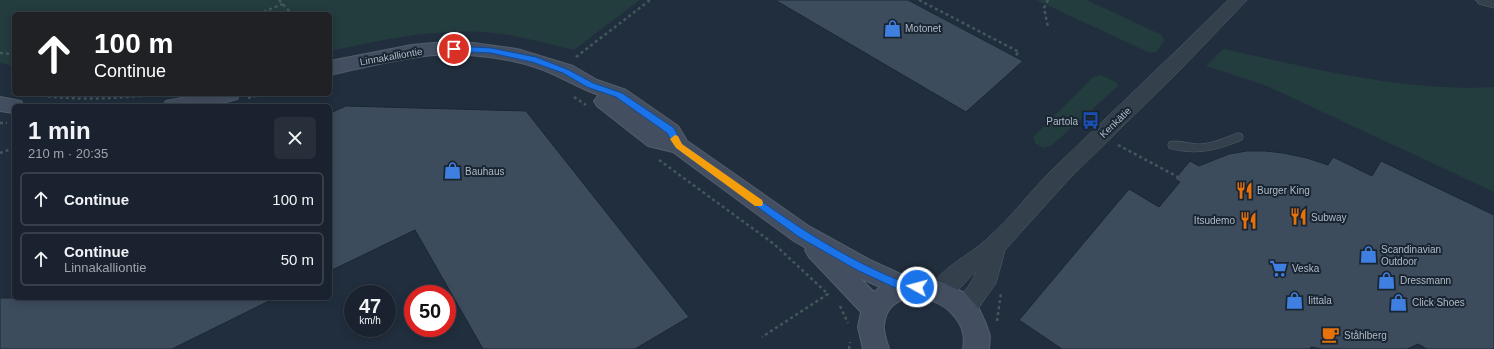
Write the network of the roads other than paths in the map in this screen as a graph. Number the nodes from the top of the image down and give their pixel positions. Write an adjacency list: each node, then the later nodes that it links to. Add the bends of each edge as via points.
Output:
1 (1238, 0): 12 (street, Kenkätie, via 1062,173)
2 (1485, 0): 3 (street)
3 (1494, 3)
4 (332, 68): 11 (main road, Linnakalliontie, via 412,51 473,49 533,59 590,85 606,104 656,141 679,146)
5 (222, 96): 7 (main road)
6 (0, 104): 8 (main road)
7 (185, 104)
8 (12, 106)
9 (1238, 138): 10 (lane, via 1212,148 1192,150)
10 (1173, 145)
11 (802, 234): 13 (main road, via 861,267); 15 (main road, via 836,291)
12 (995, 246): 14 (street, Kenkätie, via 961,270); 16 (street, Kenkätie, via 984,283)
13 (904, 287): 14 (main road, via 925,287); 15 (main road, via 891,293)
14 (941, 291): 16 (main road)
15 (874, 308): 17 (main road, via 870,320 871,337)
16 (965, 309): 18 (main road, via 975,326)
17 (876, 349)
18 (976, 349)

